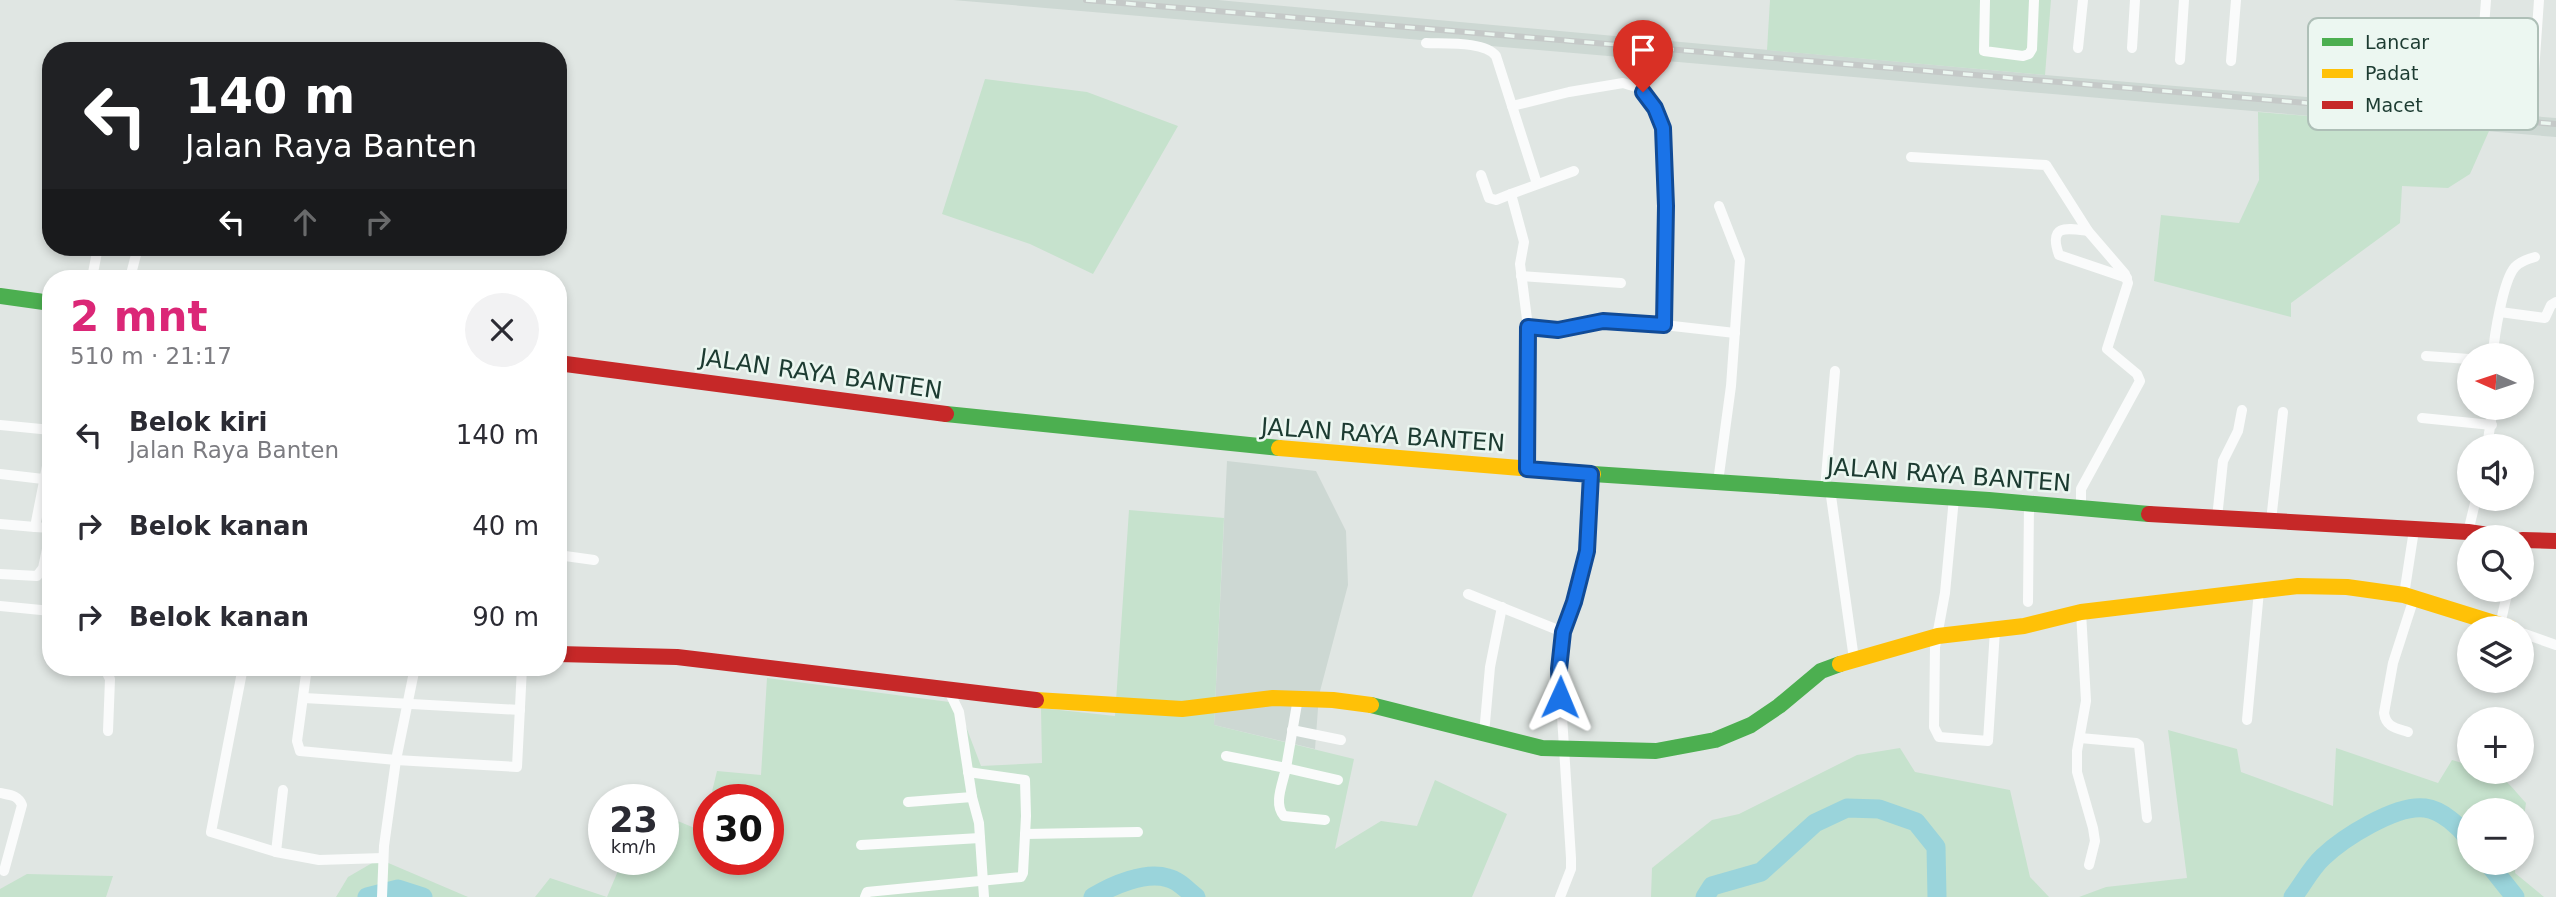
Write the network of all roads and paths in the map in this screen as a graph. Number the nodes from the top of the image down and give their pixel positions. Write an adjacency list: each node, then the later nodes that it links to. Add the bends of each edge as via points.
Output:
1 (1985, 0): 2 (street, via 1984,51 2023,56 2032,49)
2 (2034, 0)
3 (2082, 0): 12 (street)
4 (2135, 0): 13 (street)
5 (2184, 0): 14 (street)
6 (2236, 0): 15 (street)
7 (2486, 0): 9 (street)
8 (2539, 0): 10 (street)
9 (2485, 18)
10 (2538, 18)
11 (1426, 43): 16 (street, via 1492,51)
12 (2078, 48)
13 (2132, 48)
14 (2180, 60)
15 (2231, 61)
16 (1513, 106): 20 (street); 32 (street, via 1623,83 1643,92 1655,108 1663,128 1666,159)
17 (1911, 157): 23 (street, via 2046,165)
18 (1574, 171): 20 (street)
19 (1481, 175): 21 (street, via 1489,198)
20 (1536, 184): 21 (street)
21 (1511, 194): 25 (street, via 1524,242)
22 (1719, 206): 34 (street, via 1740,260)
23 (2088, 231): 26 (street); 26 (street, via 2059,230 2059,255)
24 (2535, 257): 31 (street, via 2523,261 2507,278)
25 (1521, 276): 27 (street); 33 (street)
26 (2127, 278): 57 (street, via 2107,349 2140,381 2081,489)
27 (1621, 283)
28 (0, 296): 29 (main road)
29 (42, 302)
30 (2556, 302): 31 (street, via 2548,316 2540,318)
31 (2500, 312): 35 (street)
32 (1664, 325): 33 (street, via 1603,321 1558,330); 34 (street)
33 (1528, 327): 48 (street)
34 (1735, 333): 52 (street)
35 (2494, 343)
36 (2426, 356): 37 (street)
37 (2457, 358)
38 (567, 364): 48 (main road, JALAN RAYA BANTEN, via 1067,429)
39 (1835, 371): 54 (street)
40 (2242, 410): 58 (street, via 2238,431 2223,461)
41 (2283, 412): 59 (street)
42 (2422, 418): 45 (street)
43 (2492, 420): 45 (street)
44 (0, 425): 46 (street)
45 (2492, 425): 47 (street)
46 (42, 429)
47 (2490, 434)
48 (1527, 469): 50 (main road, JALAN RAYA BANTEN)
49 (0, 474): 51 (street)
50 (1591, 474): 52 (main road, JALAN RAYA BANTEN); 81 (street, via 1587,551)
51 (42, 479)
52 (1718, 482): 54 (main road, JALAN RAYA BANTEN)
53 (42, 485): 61 (street)
54 (1828, 489): 55 (main road, JALAN RAYA BANTEN); 86 (street)
55 (1954, 498): 56 (main road, JALAN RAYA BANTEN); 82 (street)
56 (2029, 504): 57 (main road, JALAN RAYA BANTEN); 74 (street)
57 (2081, 508): 58 (main road, JALAN RAYA BANTEN)
58 (2217, 518): 59 (main road, JALAN RAYA BANTEN)
59 (2271, 521): 63 (main road, JALAN RAYA BANTEN)
60 (0, 524): 61 (street)
61 (35, 527): 62 (street)
62 (42, 528)
63 (2414, 530): 64 (main road, JALAN RAYA BANTEN); 73 (street)
64 (2457, 532)
65 (2534, 540): 66 (main road)
66 (2556, 541)
67 (567, 556): 68 (street)
68 (594, 560)
69 (42, 569): 70 (street, via 37,576)
70 (0, 574)
71 (2259, 591): 73 (main road, via 2347,587); 78 (main road); 97 (street)
72 (1468, 594): 76 (street)
73 (2409, 596): 79 (main road); 100 (street, via 2384,713 2390,726)
74 (2028, 603)
75 (0, 606): 77 (street)
76 (1502, 607): 81 (street); 101 (street)
77 (42, 610)
78 (2081, 612): 80 (main road); 102 (street, via 2086,701)
79 (2473, 616)
80 (1995, 630): 82 (main road); 82 (street, via 1989,736 1983,743 1937,736)
81 (1563, 632): 104 (street, via 1559,669)
82 (1938, 636): 86 (main road)
83 (2534, 637): 84 (street)
84 (2556, 645)
85 (567, 654): 92 (main road, via 677,657)
86 (1854, 659): 104 (main road, via 1821,671 1751,725 1715,740 1656,751)
87 (108, 676): 99 (street)
88 (241, 676): 120 (street, via 210,829)
89 (306, 676): 93 (street)
90 (414, 676): 95 (street)
91 (522, 676): 96 (street)
92 (948, 690): 94 (main road, via 1182,709); 108 (street, via 959,712)
93 (304, 698): 95 (street); 106 (street, via 297,741 300,751)
94 (1298, 698): 98 (street); 101 (main road, via 1382,707)
95 (409, 705): 96 (street); 106 (street)
96 (520, 710): 106 (street, via 517,767)
97 (2247, 720)
98 (1292, 730): 103 (street); 107 (street)
99 (108, 731)
100 (2408, 732)
101 (1484, 734): 104 (main road, via 1528,746)
102 (2080, 738): 114 (street, via 2140,745); 122 (street, via 2077,772 2095,841)
103 (1341, 740)
104 (1565, 749): 128 (street, via 1571,869)
105 (1226, 756): 107 (street)
106 (396, 760): 121 (street)
107 (1286, 768): 109 (street); 115 (street, via 1280,811 1284,816)
108 (968, 772): 112 (street); 117 (street, via 1025,780)
109 (1338, 780)
110 (283, 790): 120 (street)
111 (0, 793): 123 (street, via 15,796 22,805)
112 (972, 797): 113 (street); 118 (street)
113 (908, 802)
114 (2147, 818)
115 (1325, 820)
116 (1138, 832): 117 (street)
117 (1025, 834): 124 (street, via 1021,877)
118 (980, 838): 119 (street); 124 (street)
119 (861, 845)
120 (276, 852): 121 (street, via 319,860)
121 (383, 861): 125 (street)
122 (2089, 865)
123 (4, 870)
124 (982, 882): 126 (street, via 867,892); 127 (street)
125 (382, 897)
126 (865, 897)
127 (984, 897)
128 (1560, 897)

